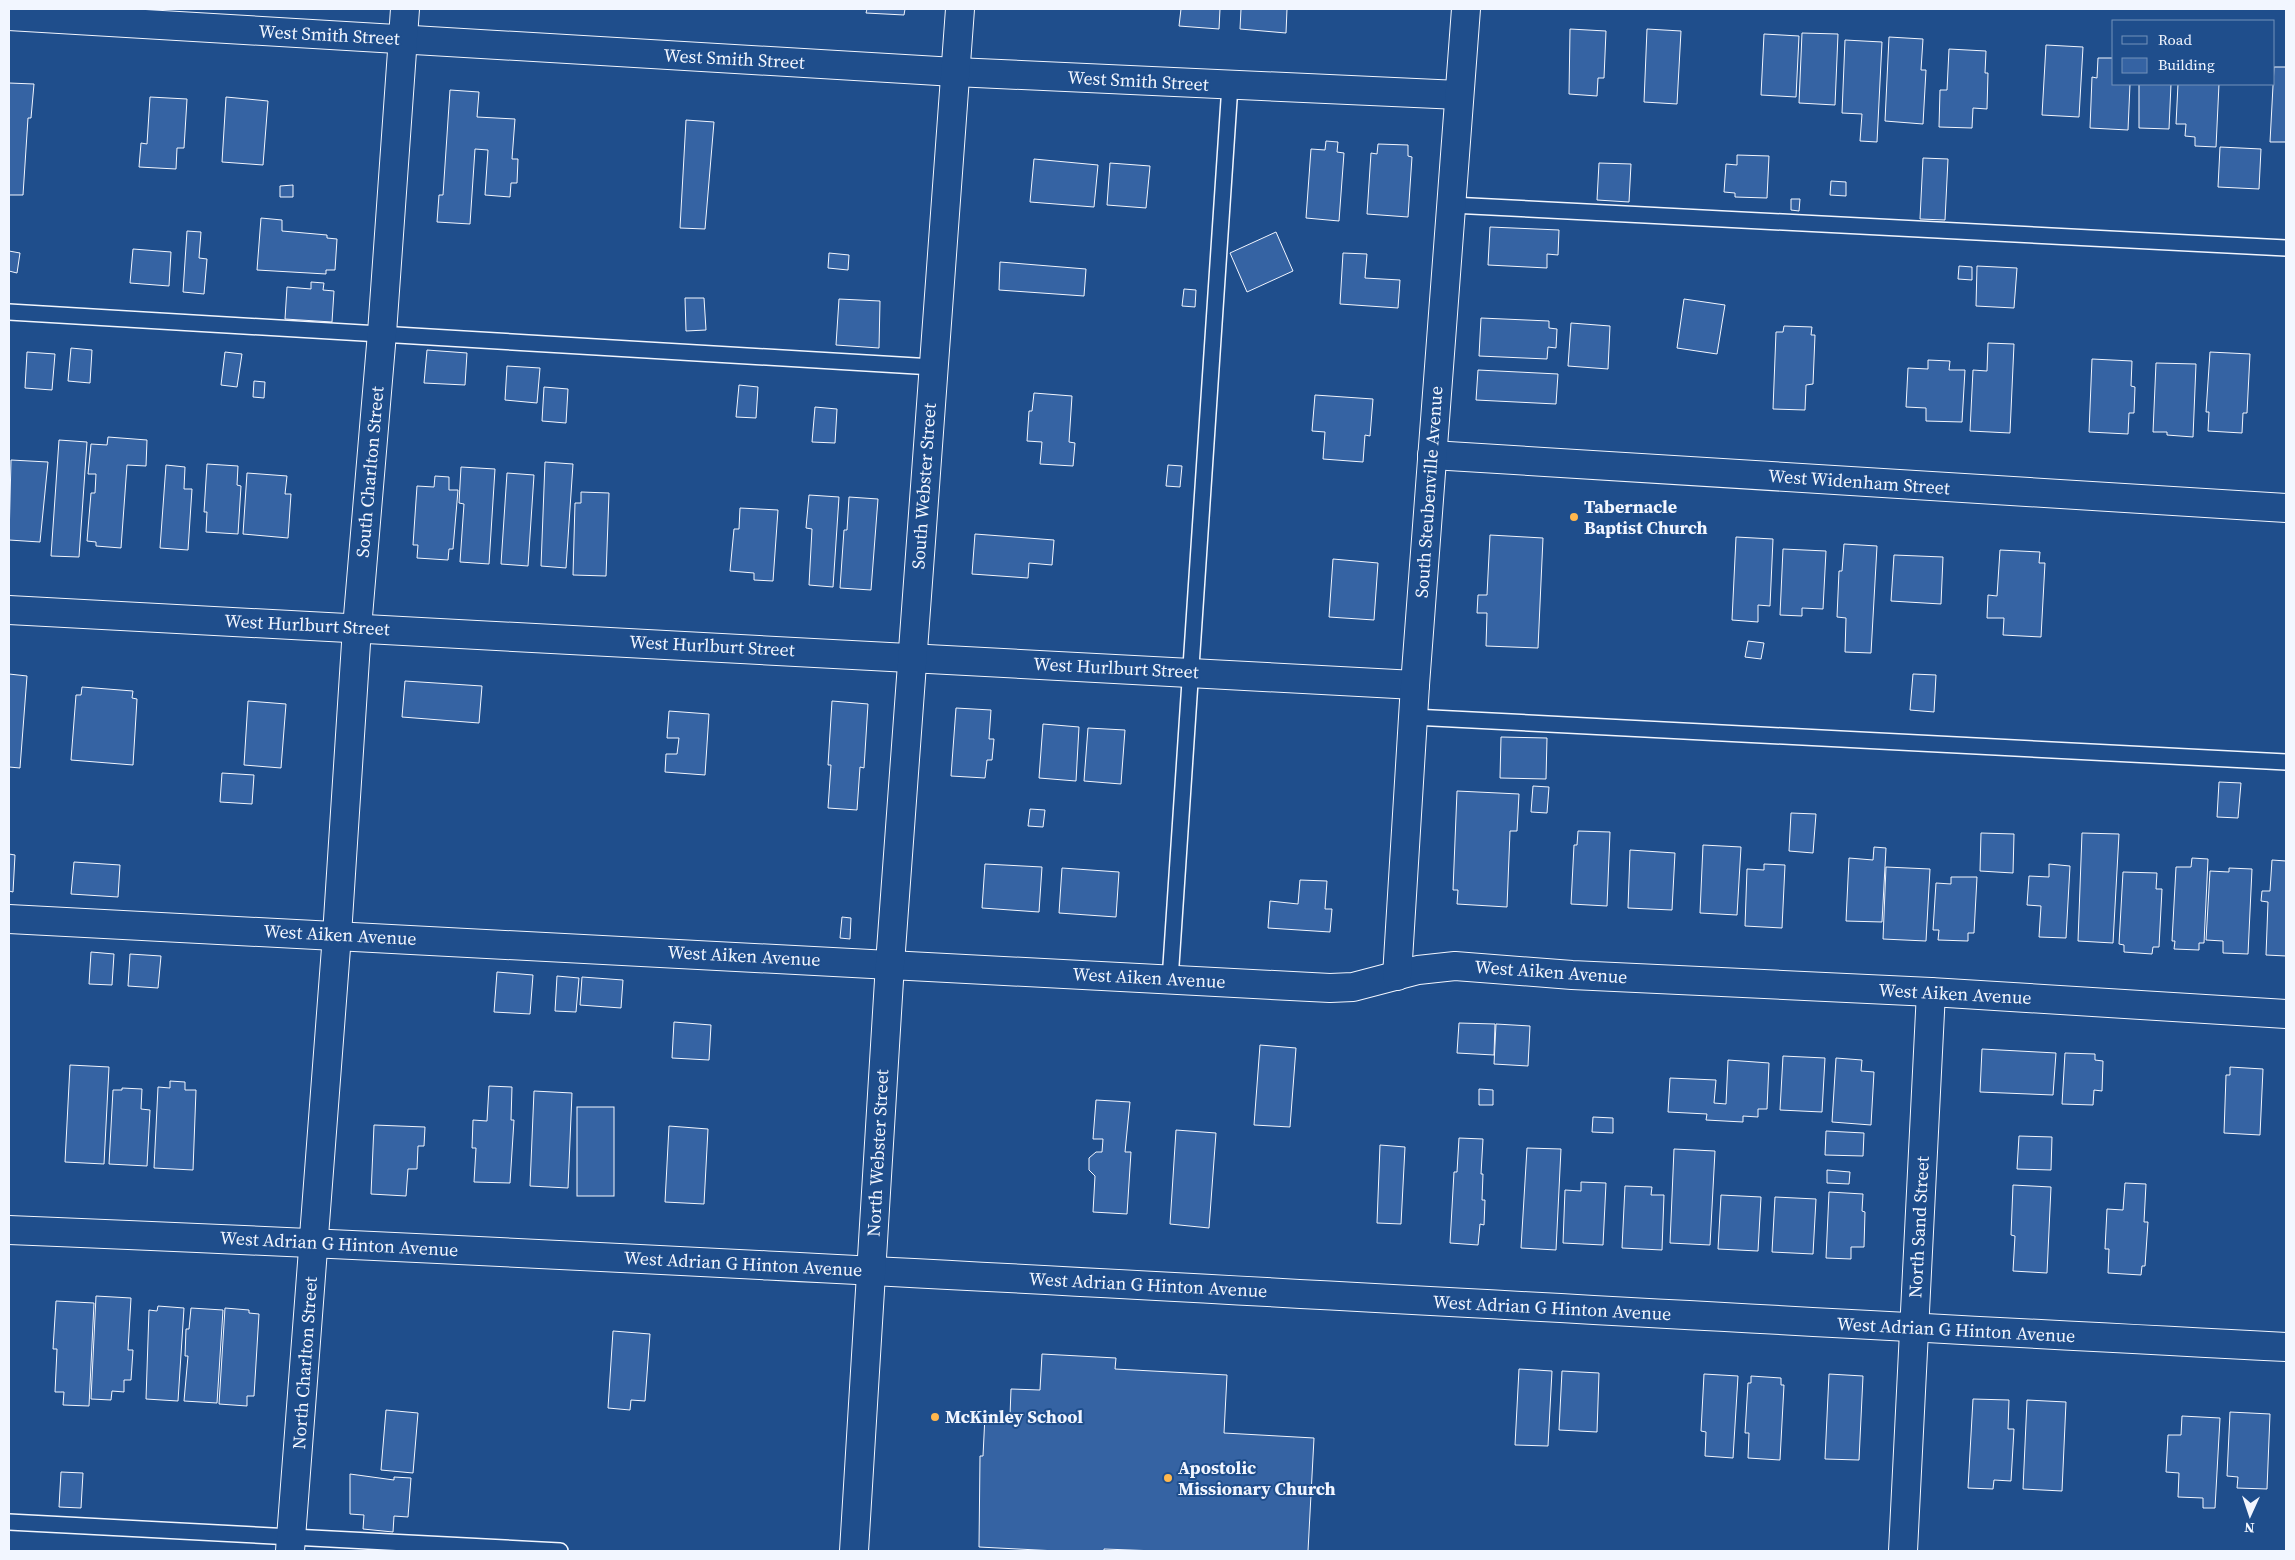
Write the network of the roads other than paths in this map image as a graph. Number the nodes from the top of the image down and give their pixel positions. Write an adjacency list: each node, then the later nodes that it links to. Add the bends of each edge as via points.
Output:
1 (405, 9): 5 (street, South Charlton Street)
2 (960, 9): 6 (street, South Webster Street)
3 (1466, 9): 8 (street, South Steubenville Avenue)
4 (9, 16): 5 (street, West Smith Street)
5 (403, 39): 6 (street, West Smith Street); 12 (street, South Charlton Street)
6 (955, 72): 7 (street, West Smith Street); 13 (street, South Webster Street)
7 (1230, 85): 8 (street, West Smith Street); 19 (lane)
8 (1459, 95): 9 (street, South Steubenville Avenue)
9 (1451, 205): 10 (lane); 14 (street, South Steubenville Avenue)
10 (2286, 248)
11 (9, 312): 12 (lane)
12 (382, 333): 13 (lane); 17 (street, South Charlton Street)
13 (933, 367): 18 (street, South Webster Street)
14 (1432, 455): 15 (street, West Widenham Street); 20 (street, South Steubenville Avenue)
15 (2286, 508)
16 (9, 610): 17 (street, West Hurlburt Street)
17 (357, 628): 18 (street, West Hurlburt Street); 24 (street, South Charlton Street)
18 (912, 657): 19 (street, West Hurlburt Street); 25 (street, South Webster Street)
19 (1191, 672): 20 (street, West Hurlburt Street); 27 (lane)
20 (1415, 685): 21 (street, South Steubenville Avenue)
21 (1413, 717): 22 (lane); 26 (street, South Steubenville Avenue)
22 (2286, 762)
23 (9, 919): 24 (street, West Aiken Avenue)
24 (337, 935): 25 (street, West Aiken Avenue); 31 (street, North Charlton Street)
25 (890, 964): 27 (street, West Aiken Avenue); 32 (street, North Webster Street)
26 (1398, 976): 27 (street, West Aiken Avenue, via 1360,986 1330,988); 28 (street, West Aiken Avenue, via 1455,966 1572,975)
27 (1170, 980)
28 (1931, 992): 29 (street, West Aiken Avenue); 33 (street, North Sand Street)
29 (2286, 1014)
30 (9, 1230): 31 (street, West Adrian G Hinton Avenue)
31 (314, 1242): 32 (street, West Adrian G Hinton Avenue); 36 (street, North Charlton Street)
32 (871, 1270): 33 (street, West Adrian G Hinton Avenue); 38 (street, North Webster Street)
33 (1914, 1328): 34 (street, West Adrian G Hinton Avenue); 39 (street, North Sand Street)
34 (2286, 1347)
35 (9, 1522): 36 (lane)
36 (290, 1544): 37 (lane)
37 (560, 1551)
38 (854, 1551)
39 (1903, 1551)

